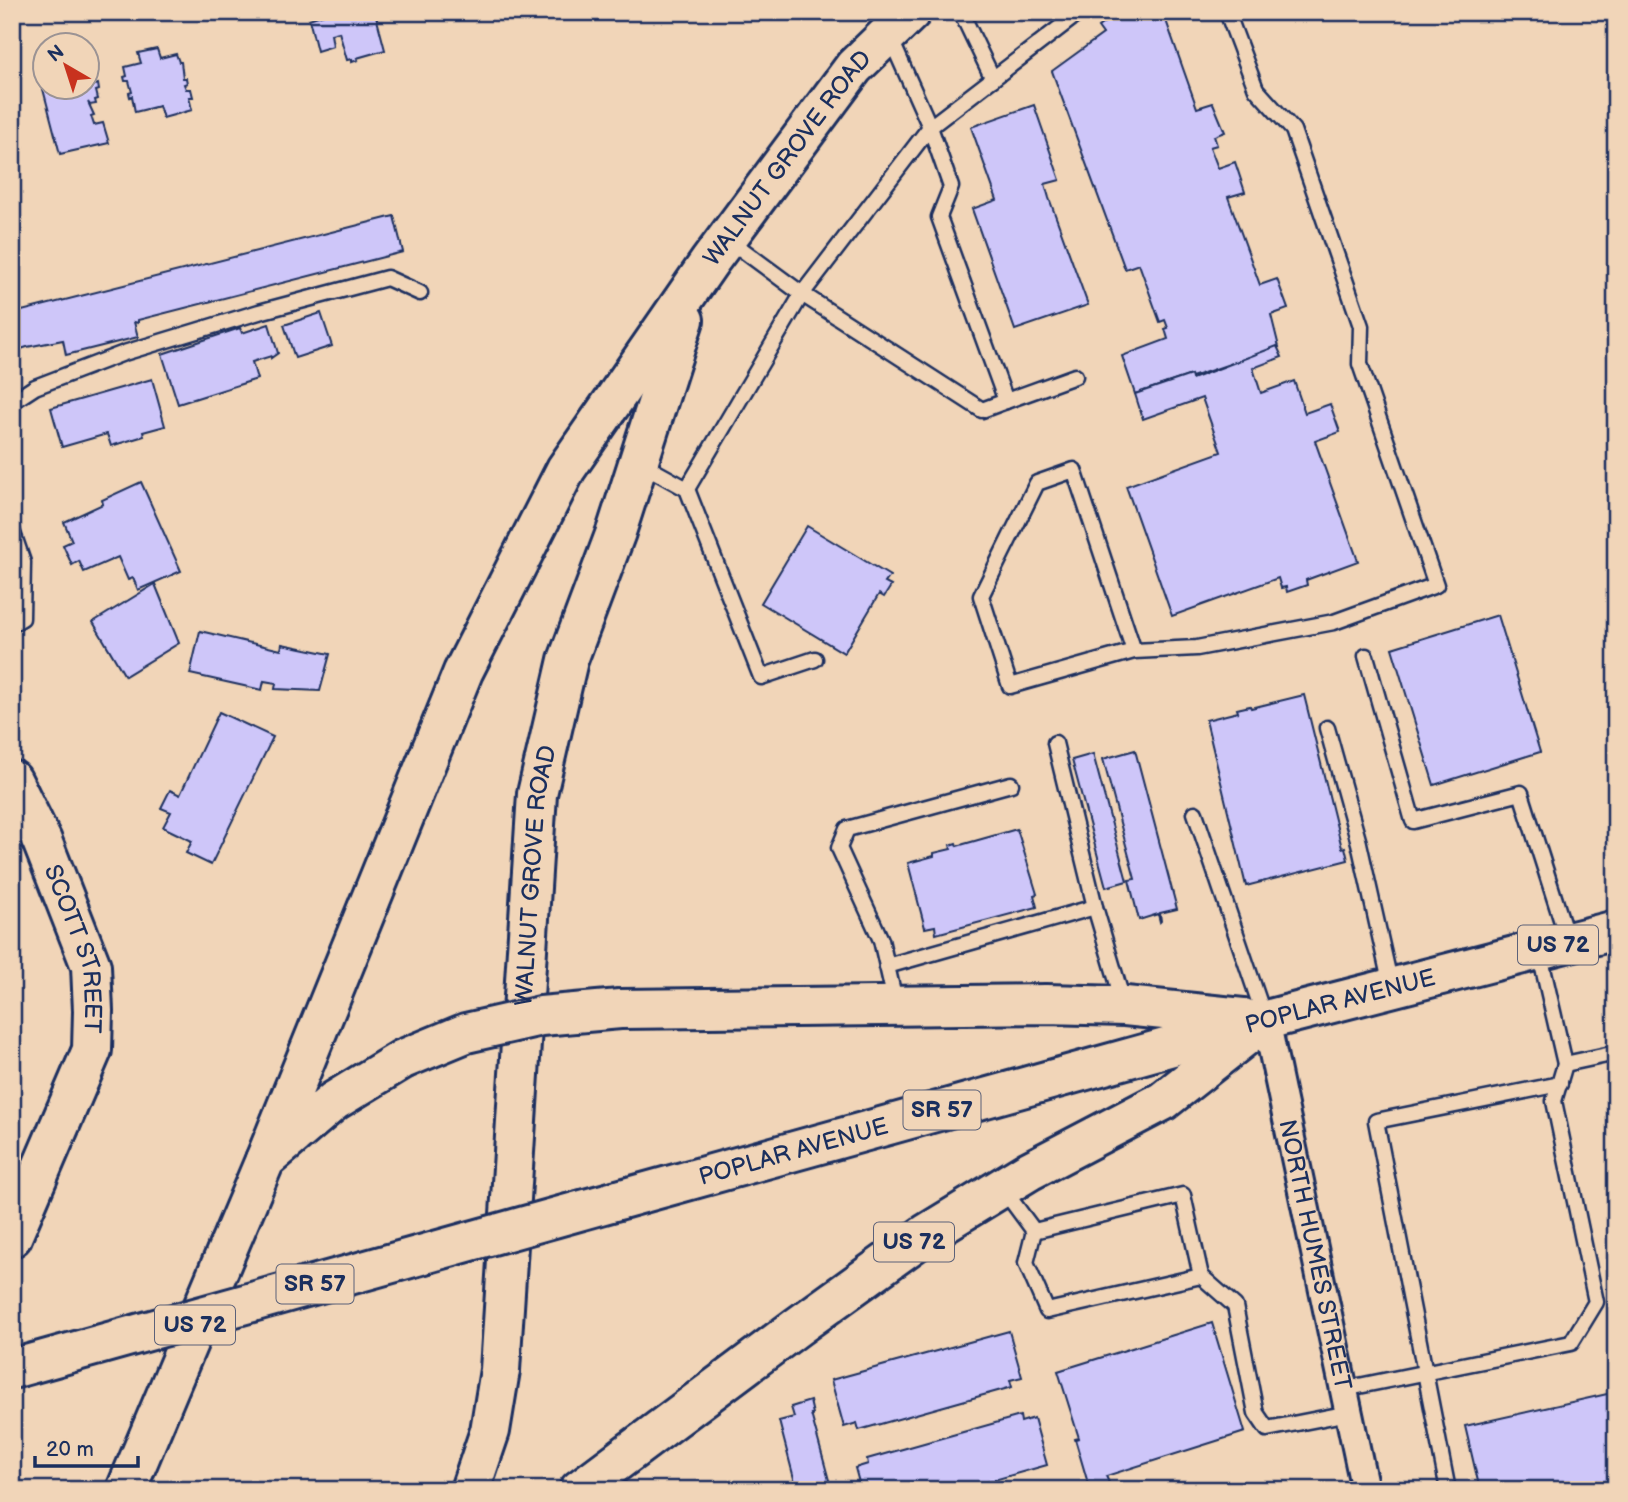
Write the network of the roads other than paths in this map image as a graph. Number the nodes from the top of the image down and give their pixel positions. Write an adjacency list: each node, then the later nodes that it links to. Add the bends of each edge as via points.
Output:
1 (961, 12): 5 (lane)
2 (1080, 12): 5 (lane)
3 (1227, 12): 18 (lane, via 1256,89 1293,130 1361,326 1360,364 1436,585 1334,622 1197,648)
4 (900, 23): 6 (lane); 7 (main road, WALNUT GROVE ROAD, via 854,67)
5 (993, 79): 6 (lane)
6 (930, 127): 10 (lane); 12 (lane, via 951,187 939,217)
7 (727, 239): 8 (main road, WALNUT GROVE ROAD); 10 (lane)
8 (697, 280): 14 (main road, WALNUT GROVE ROAD); 37 (main road, WALNUT GROVE ROAD, via 566,469 463,672)
9 (420, 293): 13 (lane, via 387,278 272,308 124,353 35,387)
10 (802, 294): 12 (lane, via 982,410); 15 (lane)
11 (1075, 376): 12 (lane)
12 (1006, 401)
13 (12, 402)
14 (639, 463): 15 (lane); 46 (main road, WALNUT GROVE ROAD, via 568,660 537,794 500,1370 490,1431)
15 (688, 489): 20 (lane, via 761,677)
16 (12, 530): 17 (lane, via 23,562 22,618)
17 (12, 624)
18 (1134, 651): 18 (lane, via 1074,470 1037,483 981,596 1010,686)
19 (1366, 656): 28 (lane, via 1413,821 1521,793)
20 (815, 659)
21 (1327, 728): 30 (lane, via 1359,843)
22 (1055, 743): 26 (lane)
23 (12, 780): 40 (main road, SCOTT STREET, via 42,841 91,966 92,1050)
24 (1011, 784): 29 (lane, via 847,829 839,848 881,940)
25 (1195, 813): 33 (lane)
26 (1095, 907): 29 (lane); 32 (lane)
27 (1616, 930): 28 (main road, POPLAR AVENUE / US 72)
28 (1554, 946): 30 (main road, POPLAR AVENUE / US 72); 35 (lane)
29 (887, 966): 31 (lane)
30 (1391, 988): 33 (main road, POPLAR AVENUE / US 72)
31 (896, 1006): 32 (main road, US 72); 37 (main road, US 72, bridge, via 620,1009 541,1016 478,1030 403,1059 334,1101)
32 (1125, 1006): 33 (main road, US 72)
33 (1266, 1020): 38 (main road, US 72, via 1163,1101); 42 (main road, POPLAR AVENUE / SR 57, bridge); 44 (street, NORTH HUMES STREET)
34 (1616, 1052): 35 (lane)
35 (1565, 1064): 36 (lane)
36 (1560, 1084): 43 (lane, via 1554,1101 1596,1302 1571,1343); 43 (lane, via 1376,1121)
37 (265, 1160): 45 (main road, US 72)
38 (1002, 1187): 39 (lane); 47 (main road, US 72, via 926,1234)
39 (1034, 1231): 41 (lane, via 1183,1195); 41 (lane, via 1026,1263 1047,1311)
40 (12, 1237)
41 (1201, 1276): 44 (lane, via 1235,1306 1256,1413 1267,1429)
42 (12, 1369)
43 (1427, 1372): 44 (lane); 49 (lane)
44 (1346, 1401): 48 (street, NORTH HUMES STREET)
45 (126, 1490)
46 (470, 1490)
47 (579, 1490)
48 (1365, 1490)
49 (1448, 1490)

